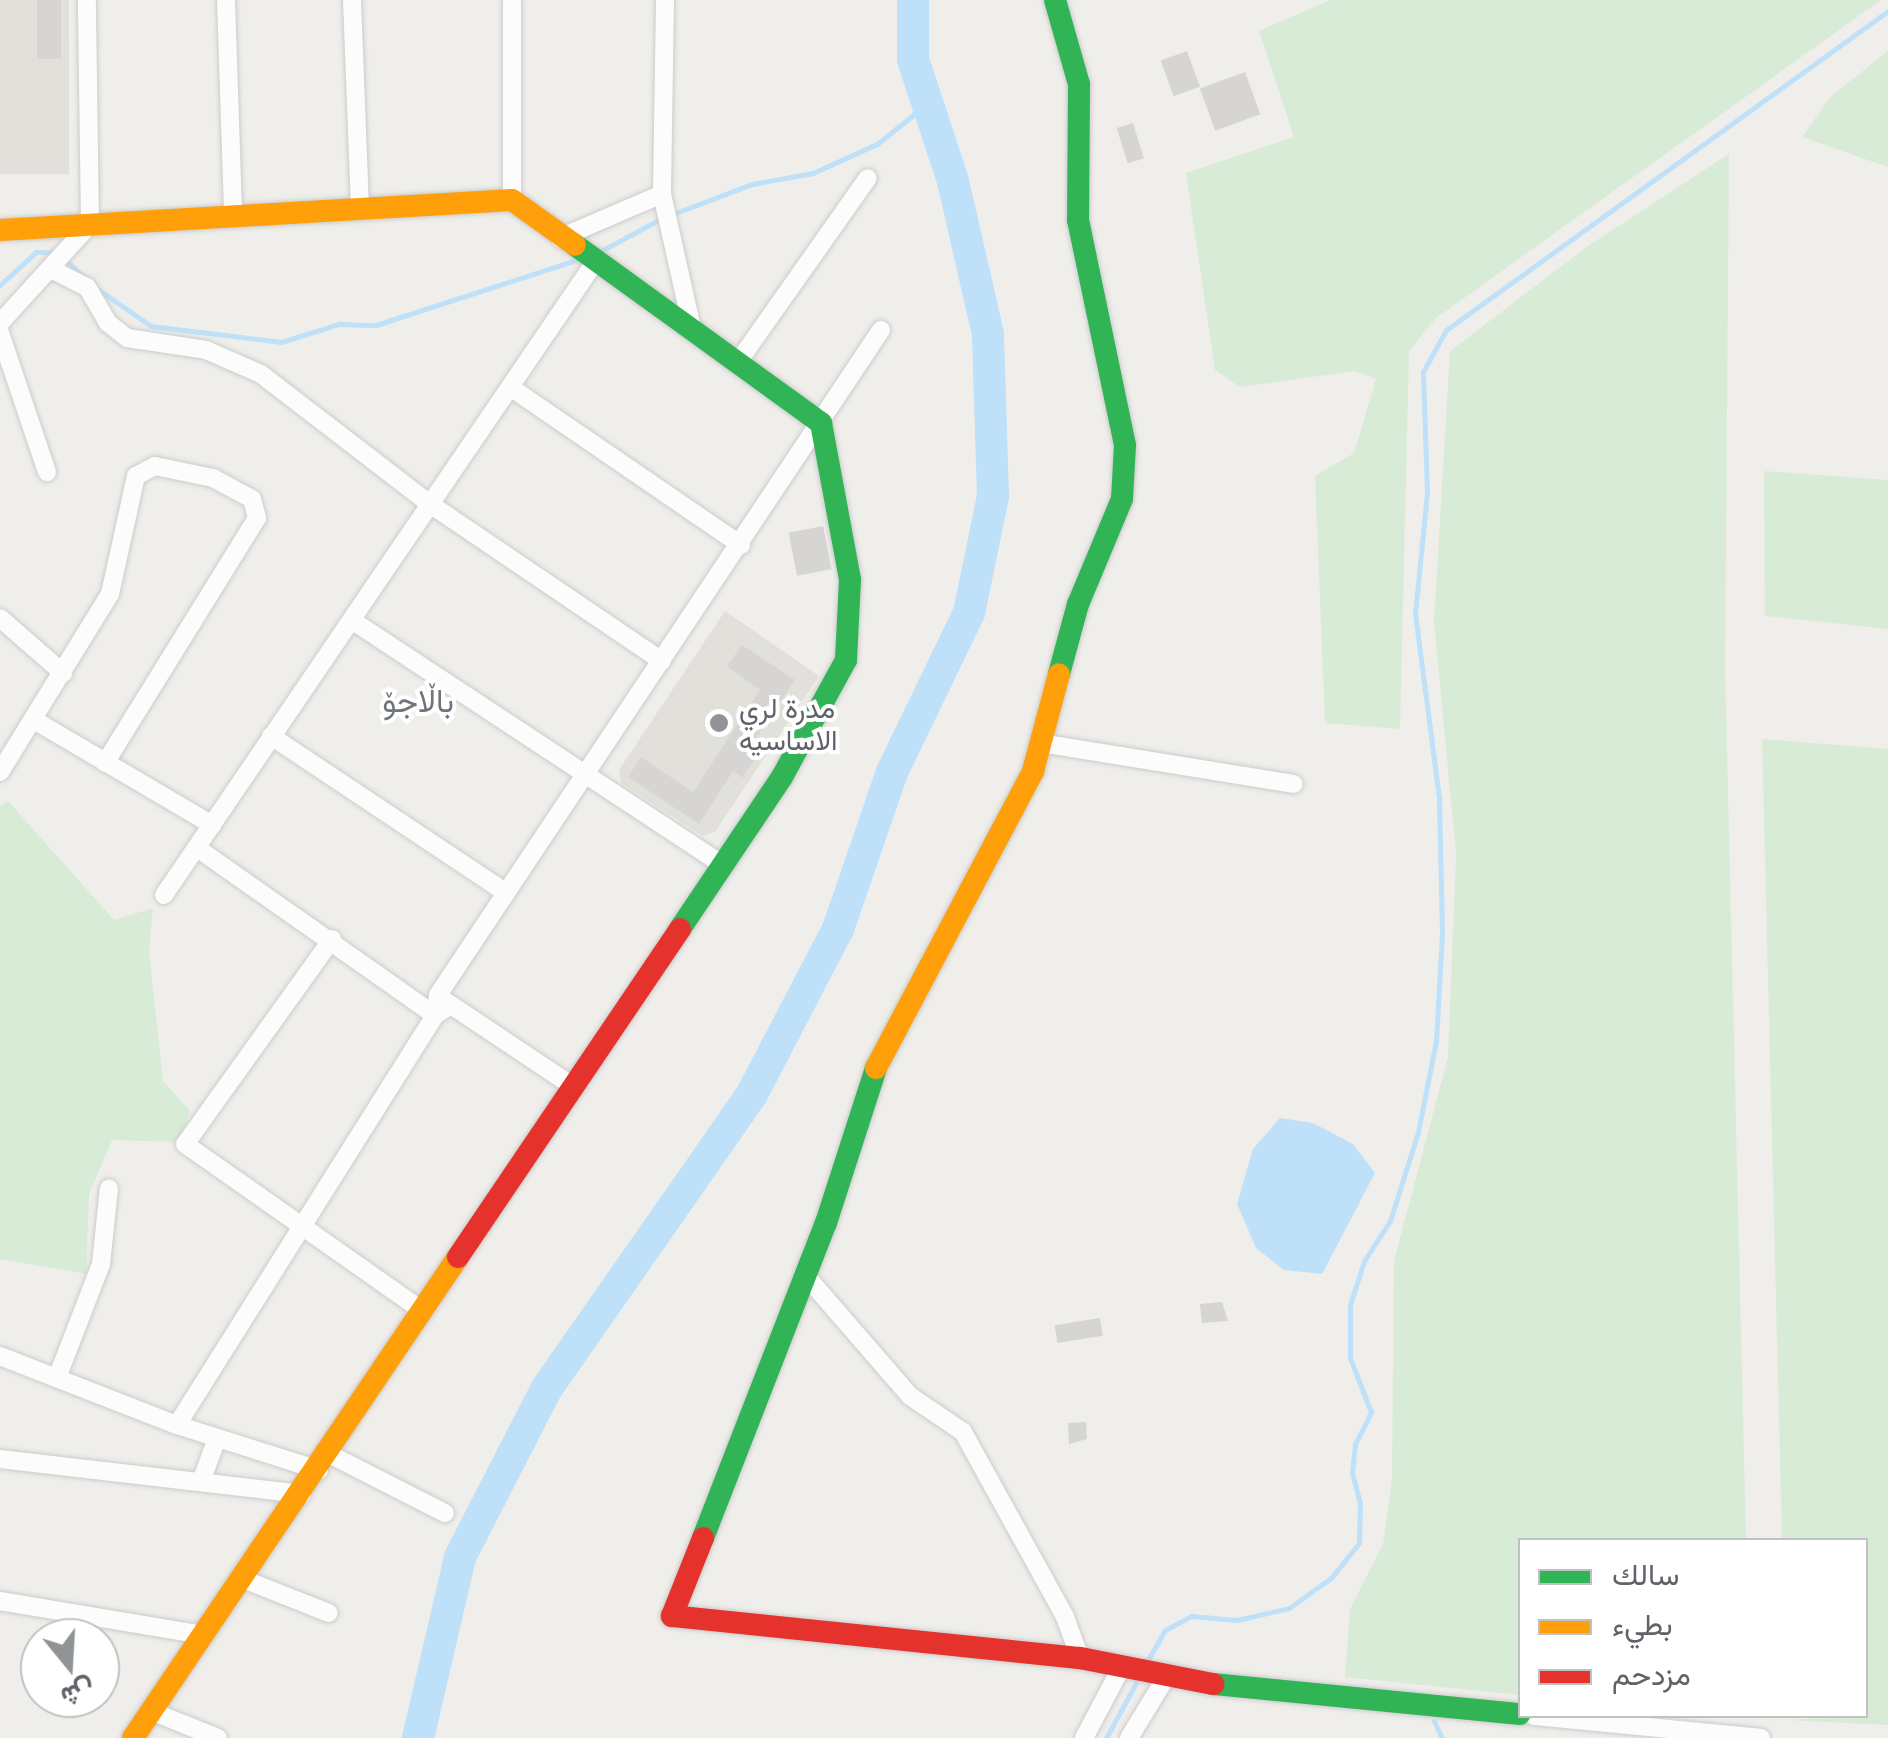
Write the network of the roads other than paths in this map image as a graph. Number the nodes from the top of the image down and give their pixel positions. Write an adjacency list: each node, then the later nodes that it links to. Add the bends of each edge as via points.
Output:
1 (87, 0): 12 (street)
2 (226, 0): 11 (street)
3 (352, 0): 10 (street)
4 (512, 0): 9 (street)
5 (665, 0): 8 (street)
6 (1055, 0): 33 (street, via 1079,84 1078,220 1126,444 1122,499 1078,604)
7 (868, 178): 21 (street)
8 (662, 194): 14 (street); 18 (street)
9 (512, 200): 10 (street); 14 (street)
10 (360, 209): 11 (street)
11 (233, 215): 12 (street)
12 (90, 224): 13 (street); 16 (street)
13 (0, 230)
14 (560, 238): 15 (street)
15 (593, 264): 18 (street); 22 (street)
16 (53, 270): 17 (street); 25 (street, via 88,287 108,323 127,338 206,350 261,374)
17 (0, 323)
18 (692, 328): 21 (street)
19 (882, 330): 23 (street)
20 (0, 333): 24 (street)
21 (738, 362): 23 (street)
22 (510, 387): 25 (street); 26 (street)
23 (821, 423): 26 (street); 40 (street, via 850,580 846,660)
24 (47, 472)
25 (430, 504): 28 (street); 29 (street)
26 (741, 545): 29 (street)
27 (0, 618): 30 (street)
28 (353, 620): 32 (street); 36 (street)
29 (662, 661): 36 (street)
30 (63, 673): 31 (street); 34 (street, via 116,579 132,482 141,471 155,466 196,473 252,499 257,518)
31 (34, 720): 34 (street); 35 (street)
32 (271, 736): 38 (street); 41 (street)
33 (1041, 742): 37 (street); 48 (street, via 1033,770 866,1087)
34 (104, 762): 38 (street)
35 (0, 772)
36 (585, 774): 40 (street); 41 (street)
37 (1294, 784)
38 (212, 824): 39 (street)
39 (196, 848): 42 (street); 43 (street)
40 (725, 866): 45 (street)
41 (506, 892): 44 (street)
42 (164, 895)
43 (332, 938): 44 (street); 47 (street, via 185,1144)
44 (442, 1005): 45 (street); 47 (street)
45 (570, 1085): 49 (street)
46 (109, 1188): 51 (street, via 101,1264)
47 (301, 1224): 49 (street); 52 (street)
48 (806, 1276): 63 (street, via 910,1396 964,1432 1066,1616); 63 (street, via 672,1616)
49 (420, 1308): 55 (street)
50 (0, 1356): 51 (street)
51 (57, 1378): 52 (street)
52 (177, 1425): 53 (street)
53 (217, 1438): 55 (street); 56 (street)
54 (0, 1459): 56 (street)
55 (324, 1462): 57 (street); 58 (street)
56 (201, 1482): 57 (street)
57 (302, 1494): 59 (street)
58 (445, 1513)
59 (243, 1579): 61 (street); 62 (street)
60 (0, 1601): 62 (street)
61 (329, 1613)
62 (204, 1636): 65 (street)
63 (1080, 1658): 64 (street)
64 (1143, 1673): 66 (street); 70 (street); 71 (street)
65 (152, 1711): 68 (street); 69 (street)
66 (1518, 1714)
67 (1555, 1718): 72 (street)
68 (133, 1738)
69 (218, 1738)
70 (1084, 1738)
71 (1128, 1738)
72 (1761, 1738)

